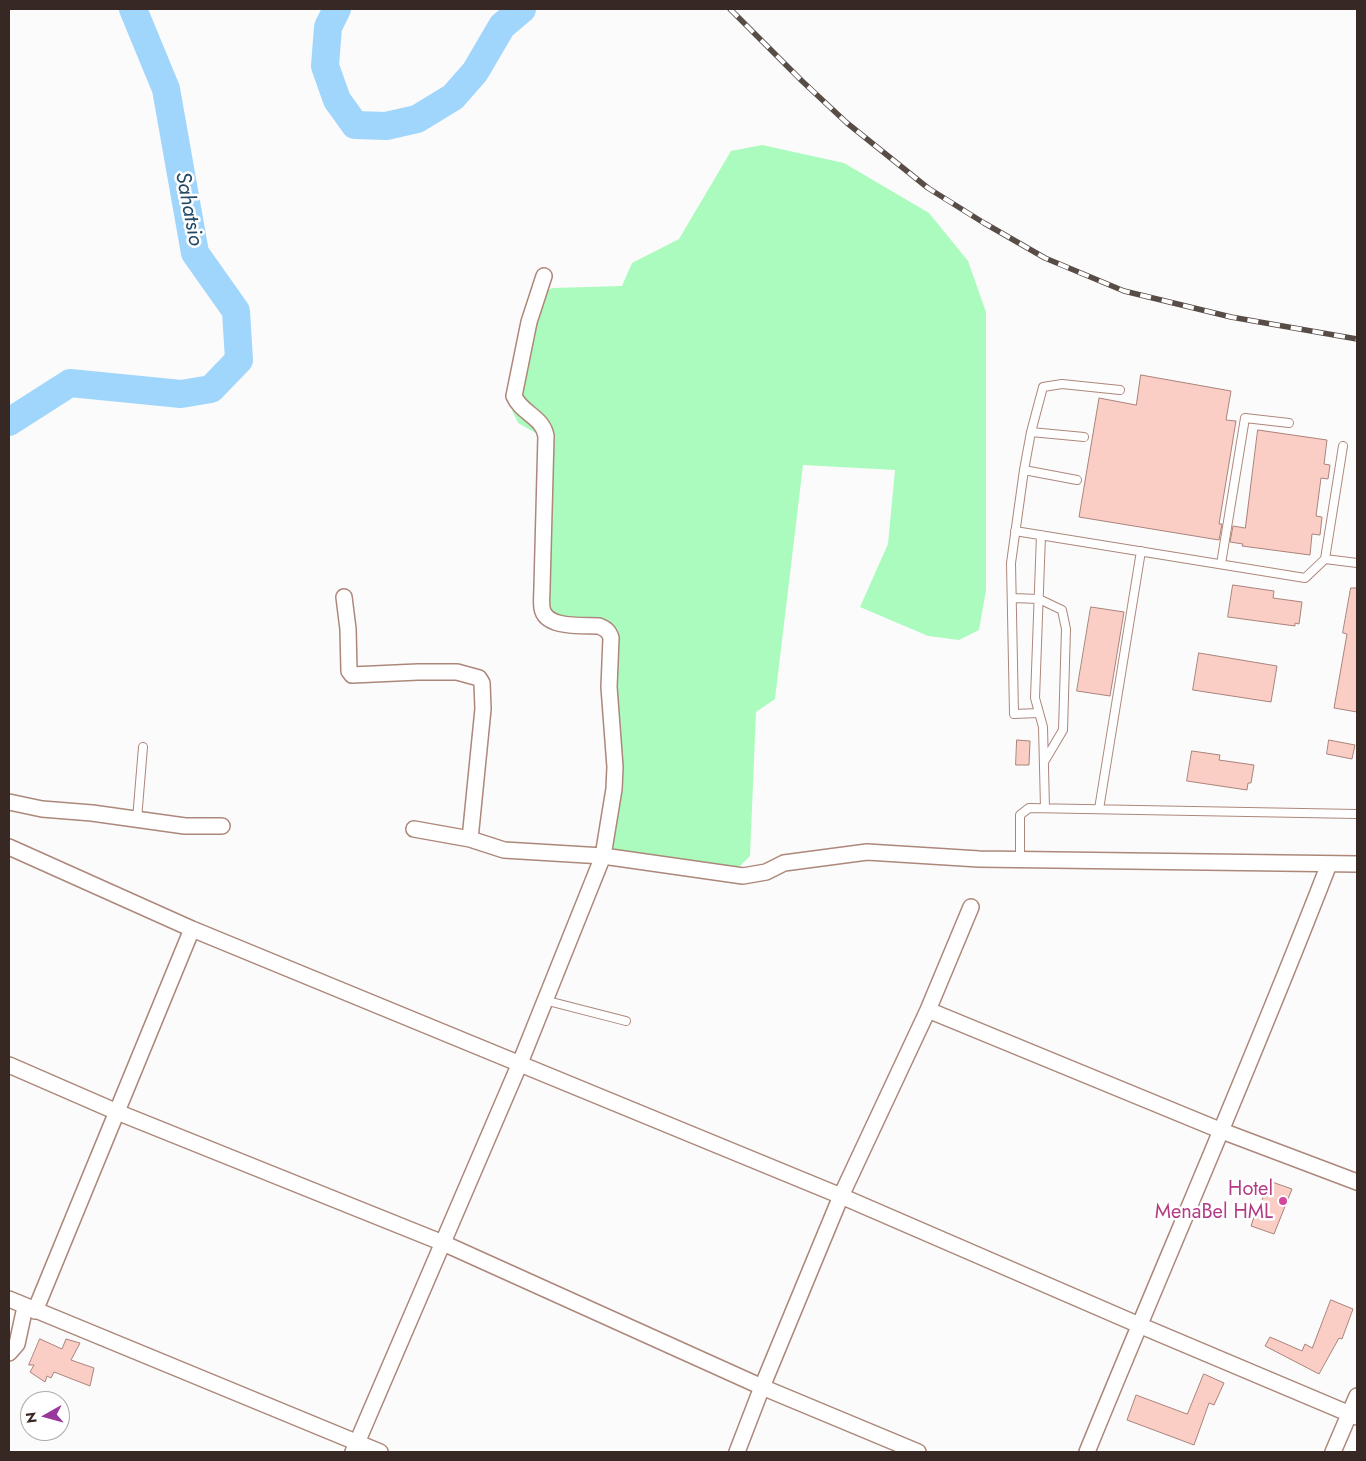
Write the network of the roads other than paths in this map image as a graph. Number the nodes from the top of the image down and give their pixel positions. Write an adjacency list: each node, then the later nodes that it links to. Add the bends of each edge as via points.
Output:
1 (544, 276): 30 (street, via 529,322 514,396 517,404 540,423 546,436 544,614 554,622 606,628 612,638 609,688 615,767)
2 (1120, 390): 4 (lane, via 1062,384 1043,387)
3 (1290, 423): 14 (lane, via 1245,418)
4 (1031, 432): 5 (lane); 7 (lane)
5 (1084, 437)
6 (1343, 446): 12 (lane)
7 (1024, 470): 8 (lane); 9 (lane)
8 (1077, 480)
9 (1015, 531): 10 (lane); 16 (lane, via 1011,563)
10 (1041, 535): 11 (lane); 17 (lane)
11 (1141, 551): 14 (lane); 23 (lane)
12 (1326, 559): 13 (lane); 14 (lane, via 1305,578)
13 (1357, 563)
14 (1221, 564)
15 (344, 597): 28 (street, via 352,675 457,672 479,678 482,683 483,708)
16 (1012, 598): 17 (lane); 18 (lane, via 1014,714)
17 (1038, 599): 18 (lane, via 1035,698); 20 (lane, via 1062,610 1066,629 1063,730)
18 (1039, 713): 20 (lane, via 1044,728)
19 (143, 747): 25 (lane)
20 (1044, 763): 22 (lane)
21 (9, 802): 25 (street, via 42,809)
22 (1045, 808): 23 (lane); 31 (lane, via 1029,808 1020,815)
23 (1099, 809): 24 (lane)
24 (1357, 814)
25 (137, 819): 26 (street, via 185,826)
26 (222, 826)
27 (414, 829): 28 (street)
28 (470, 839): 30 (street, via 504,850)
29 (9, 848): 35 (street)
30 (603, 856): 31 (street, via 744,876 766,872 784,863 867,852); 36 (street)
31 (1020, 860): 32 (street)
32 (1329, 864): 33 (street); 42 (street)
33 (1357, 864)
34 (971, 907): 37 (street)
35 (192, 929): 39 (street); 41 (street)
36 (544, 1000): 38 (lane); 39 (street)
37 (928, 1010): 42 (street); 44 (street)
38 (626, 1020)
39 (520, 1063): 44 (street); 45 (street)
40 (9, 1065): 41 (street)
41 (117, 1112): 45 (street); 47 (street)
42 (1222, 1131): 43 (street); 48 (street)
43 (1357, 1182)
44 (841, 1196): 48 (street); 50 (street)
45 (443, 1243): 50 (street); 53 (street)
46 (9, 1300): 47 (street)
47 (30, 1309): 49 (street, via 17,1344); 53 (street)
48 (1139, 1325): 52 (street); 57 (street)
49 (9, 1353)
50 (762, 1387): 55 (street); 56 (street)
51 (1357, 1396): 52 (street)
52 (1353, 1416): 58 (street)
53 (355, 1447): 54 (street)
54 (380, 1452)
55 (737, 1452)
56 (918, 1452)
57 (1087, 1452)
58 (1333, 1452)

